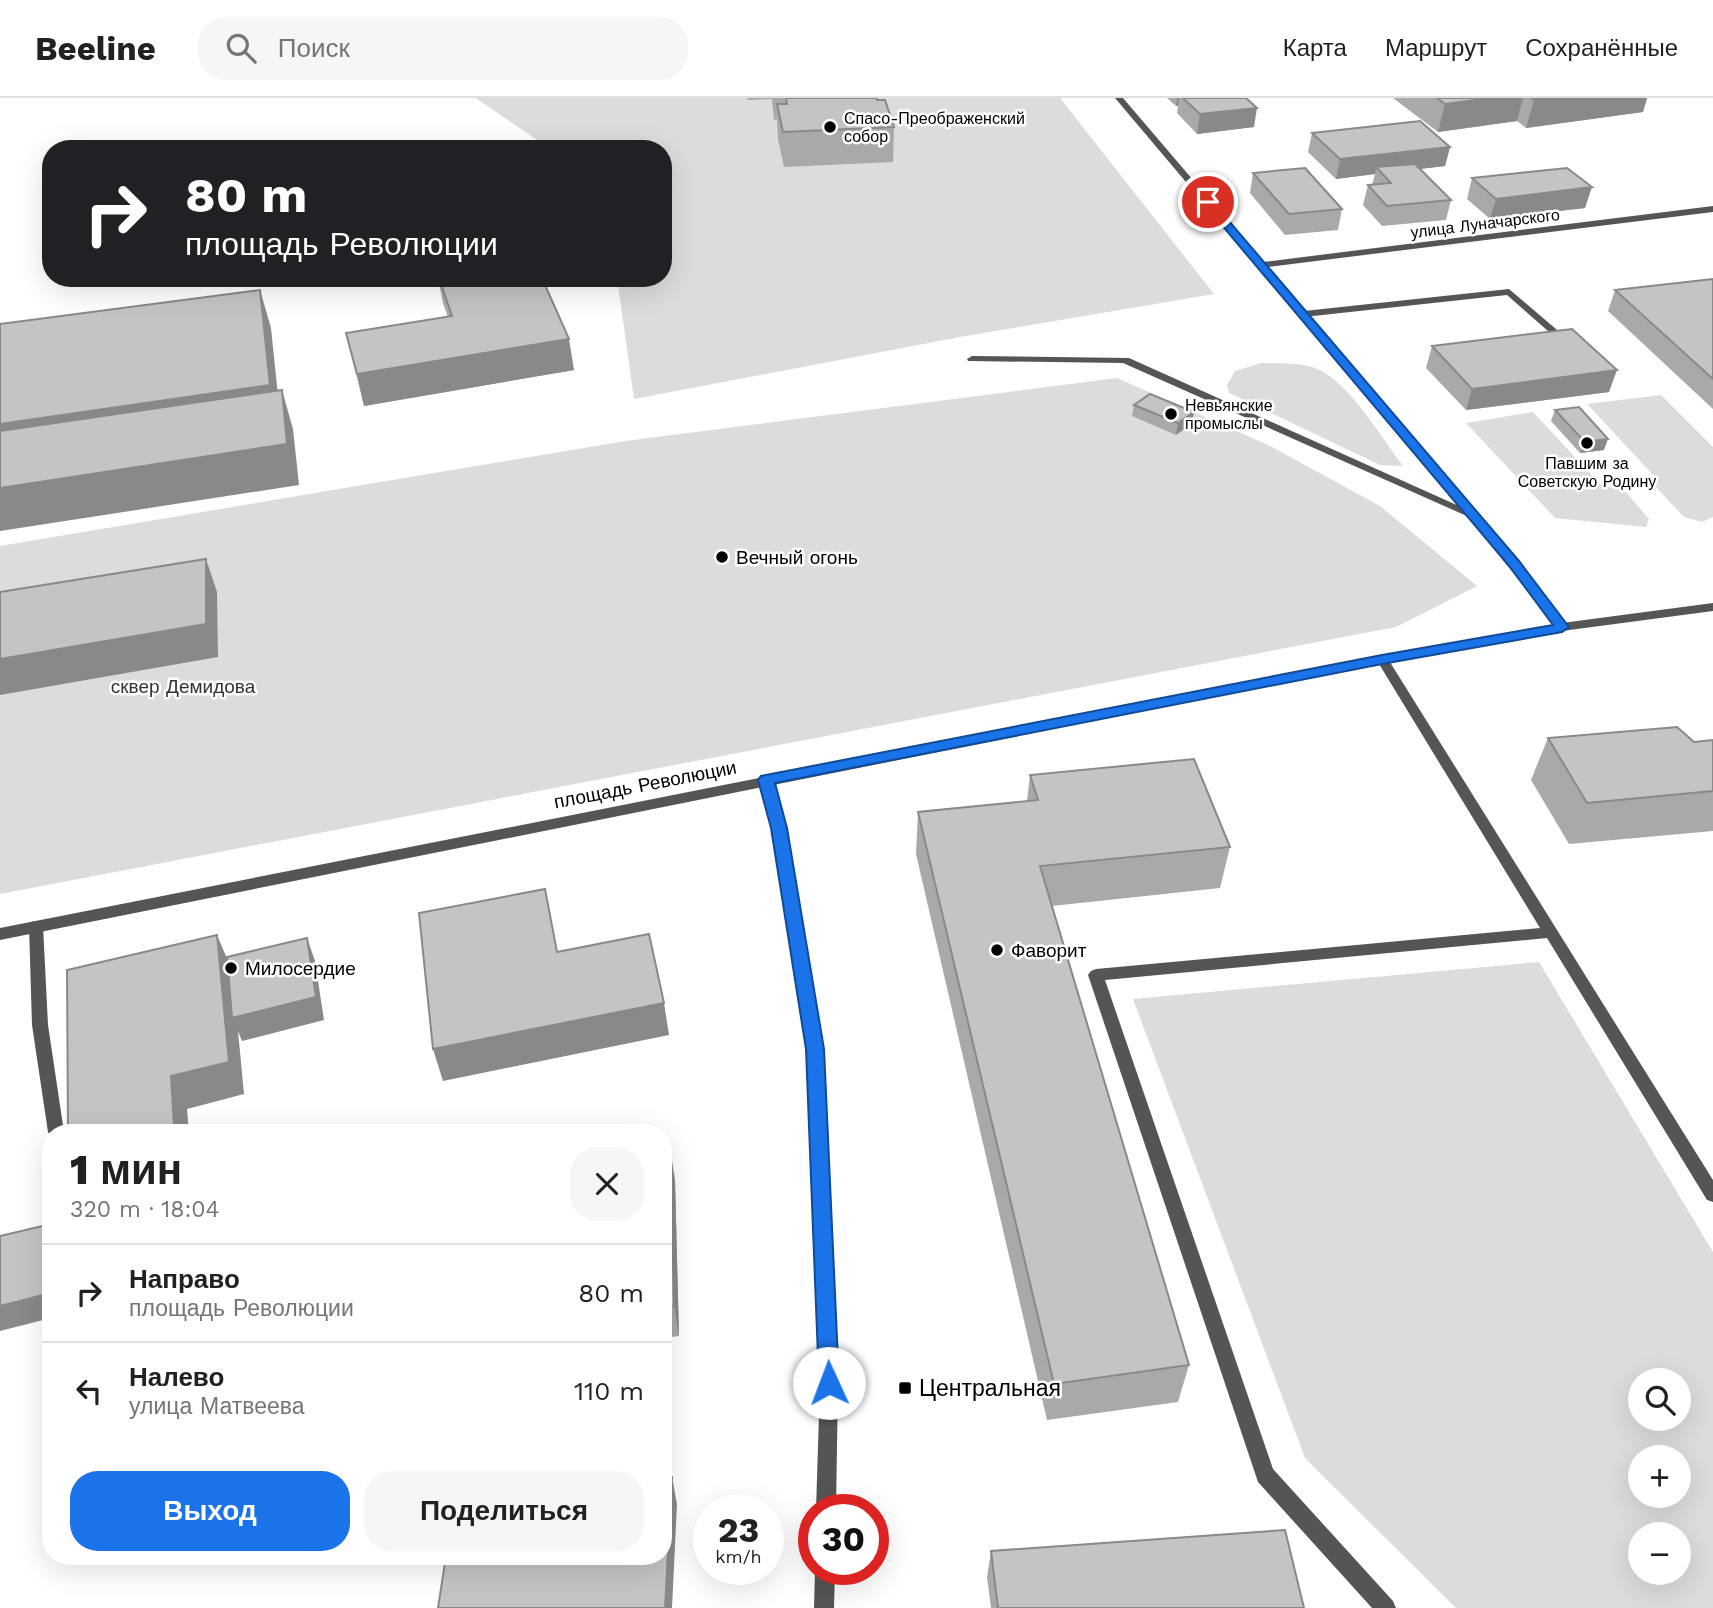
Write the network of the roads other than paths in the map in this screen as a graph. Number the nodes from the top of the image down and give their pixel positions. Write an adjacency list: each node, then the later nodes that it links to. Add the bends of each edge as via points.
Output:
1 (1119, 98): 3 (street)
2 (1713, 209): 3 (street, улица Луначарского)
3 (1261, 265): 4 (street)
4 (1304, 314): 5 (street, via 1509,292); 7 (street)
5 (1575, 350)
6 (972, 359): 7 (street, via 1125,360)
7 (1474, 515): 9 (street)
8 (1713, 607): 9 (street, площадь Революции)
9 (1562, 627): 10 (street, площадь Революции)
10 (1382, 659): 11 (street, площадь Революции); 13 (street)
11 (766, 780): 12 (street, площадь Революции); 17 (street, via 779,828 815,1049 829,1383)
12 (36, 926): 14 (street, площадь Революции); 15 (street, via 40,1025)
13 (1551, 932): 16 (street); 20 (street, via 1096,975 1265,1475)
14 (0, 933)
15 (55, 1124)
16 (1713, 1195)
17 (826, 1494)
18 (825, 1585): 19 (street)
19 (824, 1608)
20 (1386, 1608)

